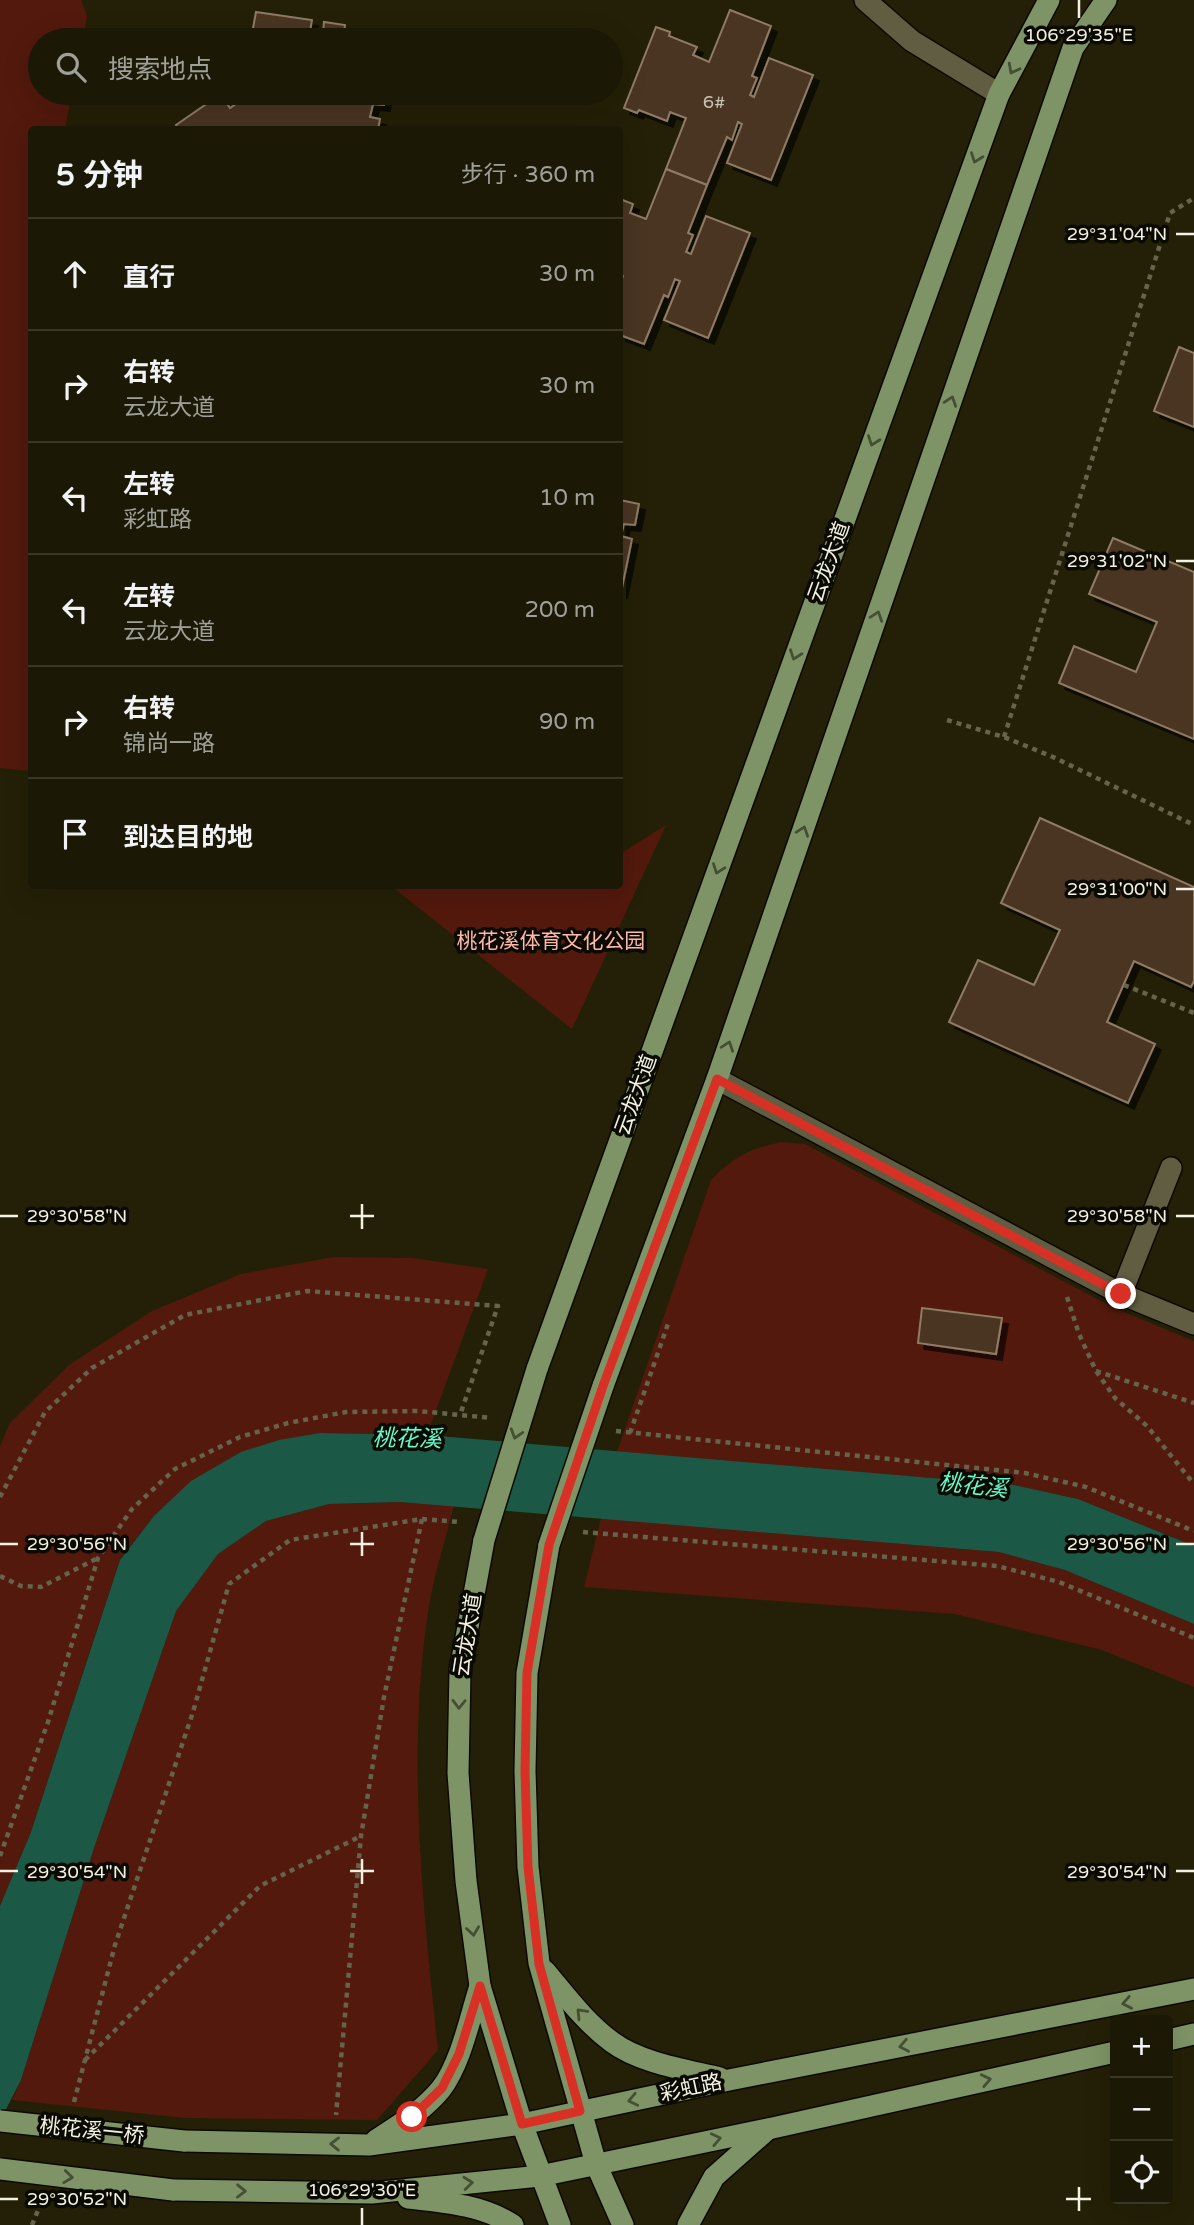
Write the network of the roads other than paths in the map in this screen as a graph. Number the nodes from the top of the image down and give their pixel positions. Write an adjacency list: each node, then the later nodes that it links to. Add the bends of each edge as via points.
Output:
1 (866, 0): 4 (street, via 912,41)
2 (1049, 0): 4 (main road, 云龙大道, one-way to 4)
3 (1107, 0): 5 (main road, one-way to 3, via 1073,48)
4 (999, 94): 10 (main road, 云龙大道, one-way to 10, bridge, via 537,1369 484,1540 460,1670 458,1773)
5 (717, 1079): 7 (street); 9 (main road, bridge, via 549,1545 527,1673 528,1867)
6 (1171, 1168): 7 (street)
7 (1121, 1294): 8 (street)
8 (1194, 1324)
9 (539, 1964): 15 (main road, one-way to 9, via 660,2064 614,2044 579,2014); 16 (main road)
10 (480, 1986): 18 (main road, 云龙大道); 21 (main road, via 459,2054 442,2088 412,2117)
11 (1194, 1989): 15 (main road, 彩虹路, one-way to 15)
12 (1194, 2034): 13 (main road)
13 (1173, 2039)
14 (1110, 2053): 19 (main road, one-way to 14)
15 (729, 2080): 16 (main road, 彩虹路, one-way to 16)
16 (580, 2111): 18 (main road, 彩虹路); 22 (main road)
17 (0, 2121): 20 (main road, 桃花溪一桥, bridge)
18 (522, 2124): 21 (main road, 彩虹路); 24 (main road, 云龙大道)
19 (768, 2129): 22 (main road, one-way to 19); 29 (main road, via 714,2177)
20 (184, 2141): 21 (main road, 彩虹路, one-way to 20)
21 (369, 2144)
22 (596, 2164): 24 (main road); 28 (main road)
23 (0, 2169): 25 (main road, one-way to 25, bridge, via 173,2190)
24 (540, 2176): 25 (main road, one-way to 24); 27 (main road, 云龙大道)
25 (372, 2193): 26 (main road, via 461,2205)
26 (513, 2225)
27 (560, 2225)
28 (623, 2225)
29 (688, 2225)

